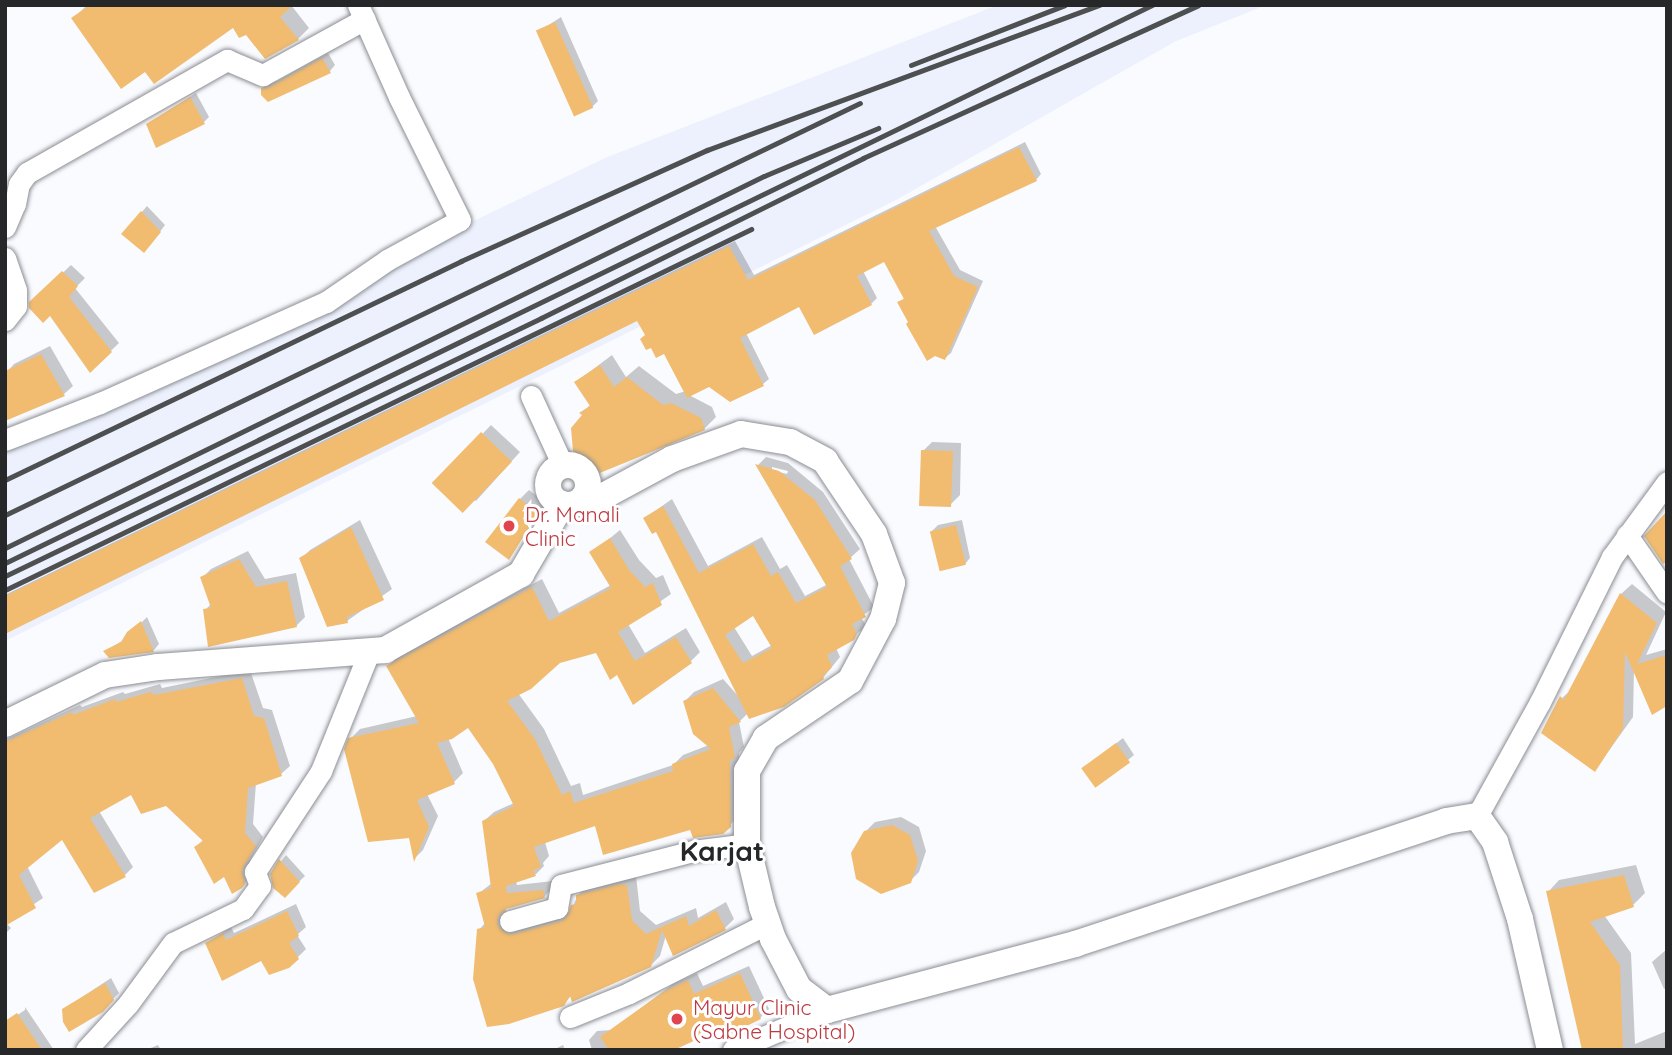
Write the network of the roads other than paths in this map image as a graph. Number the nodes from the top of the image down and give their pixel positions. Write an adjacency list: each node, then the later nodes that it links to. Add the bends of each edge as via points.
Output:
1 (361, 12): 2 (street, via 263,75 227,60 27,173); 6 (street, via 460,220 387,260 326,302 100,403)
2 (5, 227)
3 (5, 258): 4 (street, via 16,290 16,306)
4 (5, 320)
5 (531, 396): 7 (street)
6 (5, 440)
7 (563, 466): 9 (street, via 552,473 552,496)
8 (1667, 482): 10 (street)
9 (574, 500): 12 (street, via 521,574 385,650); 15 (street, via 600,498 671,459 741,434 790,442 825,461 874,534 892,583 883,618 850,681 766,738 747,771)
10 (1627, 535): 11 (street); 14 (street)
11 (1667, 593)
12 (369, 652): 13 (street, via 158,667 105,676); 20 (street, via 321,771 255,872 260,886 243,909 173,943 128,1004)
13 (5, 724)
14 (1477, 816): 18 (street, via 1446,821 1075,944); 22 (street, via 1495,842 1520,919)
15 (747, 844): 16 (street, via 693,851 561,885 557,908); 17 (street)
16 (510, 921)
17 (768, 923): 18 (street, via 799,989); 19 (street, via 629,993)
18 (828, 1010): 21 (street)
19 (570, 1017)
20 (86, 1050)
21 (733, 1050)
22 (1550, 1050)

